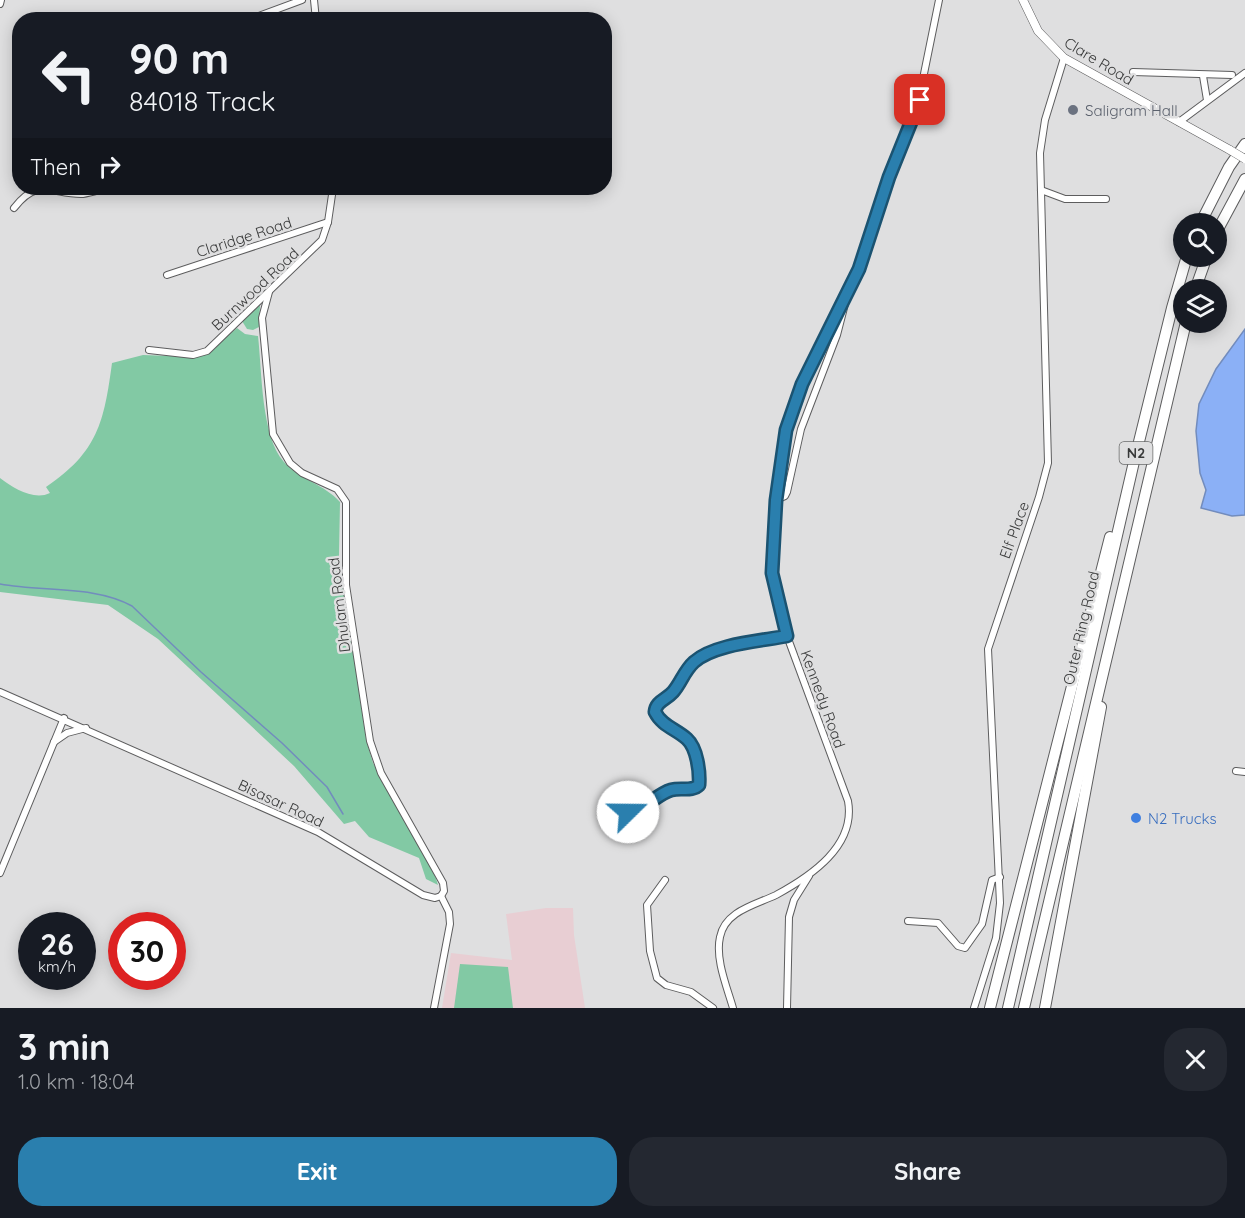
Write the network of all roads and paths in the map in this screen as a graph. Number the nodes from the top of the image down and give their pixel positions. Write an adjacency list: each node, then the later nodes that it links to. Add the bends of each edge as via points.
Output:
1 (302, 0): 4 (street)
2 (939, 0): 26 (street, Kennedy Road, via 915,118 889,177)
3 (1023, 0): 5 (street, Clare Road, via 1038,30)
4 (270, 12)
5 (1064, 58): 11 (street, Clare Road); 15 (street, Elf Place, via 1043,129)
6 (1133, 72): 9 (street, Clare Road)
7 (1245, 73): 10 (street)
8 (1232, 75): 9 (street, Clare Road)
9 (1203, 76): 10 (street)
10 (1207, 100): 11 (street)
11 (1179, 122): 13 (street, Clare Road, bridge)
12 (1245, 144): 20 (highway)
13 (1245, 159)
14 (1245, 179): 21 (highway)
15 (1041, 190): 18 (street, via 1062,199); 42 (street, Elf Place, via 1048,463 988,656)
16 (28, 195): 19 (street)
17 (332, 195): 22 (street, Burnwood Road)
18 (1106, 199)
19 (14, 208)
20 (1206, 213)
21 (1227, 213)
22 (328, 222): 24 (street, Claridge Road); 25 (street, Burnwood Road, via 322,240)
23 (1184, 267): 29 (highway, Outer Ring Road / N2)
24 (168, 275)
25 (269, 292): 28 (street, Burnwood Road, via 204,353); 44 (street, Dhulam Road, via 262,318 273,434 290,463 337,489 346,502 346,585 370,741 381,773 444,883)
26 (845, 301): 30 (street, Kennedy Road, via 790,414); 30 (street, via 837,335 801,429 787,492)
27 (1183, 333): 32 (highway, Outer Ring Road / N2)
28 (149, 350)
29 (1127, 494): 51 (highway, via 1113,522); 52 (highway, Outer Ring Road / N2)
30 (776, 500): 31 (street, Kennedy Road, via 772,573)
31 (787, 636): 39 (street, via 713,651 688,668 655,712 690,743 699,785 669,791 642,809); 41 (street, Kennedy Road, via 850,809 843,838)
32 (1101, 683): 53 (highway, Outer Ring Road / N2); 54 (highway, via 1100,718)
33 (0, 692): 34 (street, Bisasar Road)
34 (64, 718): 35 (street, Bisasar Road); 36 (street)
35 (86, 728): 36 (street, via 67,733); 44 (street, Bisasar Road, via 318,832 423,895)
36 (54, 742): 40 (street)
37 (1236, 771): 38 (street)
38 (1245, 772)
39 (628, 812)
40 (0, 873)
41 (810, 874): 48 (street, Kennedy Road, via 736,912 722,930 720,958); 49 (street, via 789,917)
42 (1000, 877): 45 (street, via 992,880 982,924 965,948 958,946 938,923); 50 (street, Elf Place, via 998,927)
43 (665, 880): 47 (street, via 649,899 646,911 655,975 663,984 691,992)
44 (441, 896): 46 (street, via 450,924)
45 (908, 921)
46 (434, 1008)
47 (713, 1008)
48 (733, 1008)
49 (787, 1008)
50 (974, 1008)
51 (990, 1008)
52 (1008, 1008)
53 (1024, 1008)
54 (1045, 1008)

